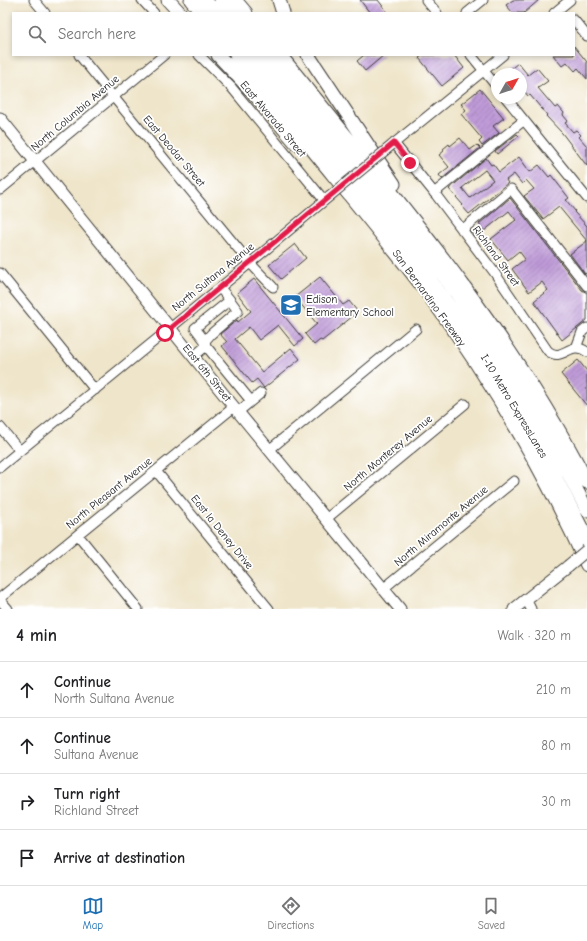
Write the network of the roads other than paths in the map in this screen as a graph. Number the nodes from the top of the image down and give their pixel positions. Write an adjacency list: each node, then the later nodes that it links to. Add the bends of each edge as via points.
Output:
1 (34, 0): 12 (street)
2 (142, 0): 13 (street)
3 (168, 0): 14 (highway)
4 (191, 0): 15 (highway)
5 (205, 0): 16 (highway)
6 (221, 0): 17 (highway)
7 (235, 0): 18 (highway)
8 (279, 0): 19 (highway)
9 (426, 0): 20 (street)
10 (483, 0): 21 (street)
11 (567, 6): 22 (street)
12 (44, 12)
13 (153, 12)
14 (179, 12)
15 (201, 12)
16 (215, 12)
17 (230, 12)
18 (245, 12)
19 (283, 12)
20 (436, 12)
21 (468, 12)
22 (556, 12)
23 (575, 21): 24 (street)
24 (587, 36)
25 (80, 56): 38 (street, East Deodar Street)
26 (163, 56): 38 (street, North Columbia Avenue)
27 (200, 56): 47 (street, East Alvarado Street, via 232,88)
28 (219, 56): 44 (highway, via 302,150)
29 (237, 56): 44 (highway, San Bernardino Freeway)
30 (251, 56): 79 (highway, I-10 Metro ExpressLanes, via 400,239 454,312 497,375 536,441)
31 (266, 56): 76 (highway, I-10 Metro ExpressLanes, via 418,243 467,308 549,438)
32 (281, 56): 50 (highway)
33 (309, 56): 50 (highway)
34 (472, 56): 36 (street)
35 (502, 56): 36 (street, North Sultana Avenue)
36 (484, 70): 37 (street); 42 (street, North Sultana Avenue)
37 (491, 79)
38 (113, 97): 43 (street, North Columbia Avenue); 51 (street, East Deodar Street)
39 (511, 104): 41 (street)
40 (0, 118): 43 (main road, East 6th Street)
41 (524, 120): 46 (street); 48 (street)
42 (393, 144): 46 (street, Richland Street); 47 (street, North Sultana Avenue, bridge)
43 (35, 162): 45 (street, North Columbia Avenue); 57 (main road, East 6th Street)
44 (335, 177): 81 (highway, San Bernardino Freeway, via 426,292 489,383 540,469)
45 (0, 190)
46 (434, 193): 49 (street, Richland Street)
47 (327, 198): 51 (street, North Sultana Avenue)
48 (587, 198)
49 (462, 230): 53 (street, via 511,189); 61 (street, Richland Street, via 548,351 559,355)
50 (428, 238): 75 (highway, via 460,279 524,372)
51 (250, 263): 54 (street, East Deodar Street); 55 (street, North Sultana Avenue)
52 (0, 273): 64 (street)
53 (587, 286)
54 (273, 287)
55 (220, 288): 56 (street); 57 (street, North Sultana Avenue)
56 (230, 300): 60 (street, via 238,311 211,334); 60 (street, via 195,328)
57 (170, 328): 63 (main road, East 6th Street); 64 (street, North Sultana Avenue)
58 (587, 328): 61 (street, via 582,332)
59 (416, 329): 70 (street)
60 (206, 344): 63 (street); 66 (street)
61 (576, 348): 62 (street)
62 (587, 352)
63 (193, 357): 68 (main road, East 6th Street)
64 (95, 390): 71 (street, North Sultana Avenue)
65 (261, 392): 66 (street, North Pleasant Avenue)
66 (251, 401): 68 (street, North Pleasant Avenue)
67 (466, 404): 77 (street, North Monterey Avenue)
68 (236, 410): 70 (main road, East 6th Street); 73 (street, North Pleasant Avenue)
69 (0, 427): 71 (street)
70 (269, 450): 77 (main road, East 6th Street)
71 (20, 451): 72 (street, North Sultana Avenue)
72 (0, 467)
73 (156, 471): 78 (street, North Pleasant Avenue); 87 (street, East la Deney Drive)
74 (514, 481): 82 (street, North Miramonte Avenue)
75 (587, 482)
76 (587, 510)
77 (326, 519): 82 (main road, East 6th Street)
78 (78, 535): 83 (street, North Pleasant Avenue); 86 (street)
79 (587, 539)
80 (587, 550): 84 (main road, bridge)
81 (587, 565)
82 (383, 589): 88 (main road, East 6th Street)
83 (0, 599): 85 (street)
84 (529, 604): 89 (main road)
85 (8, 609)
86 (138, 609)
87 (269, 609)
88 (400, 609)
89 (514, 609)

